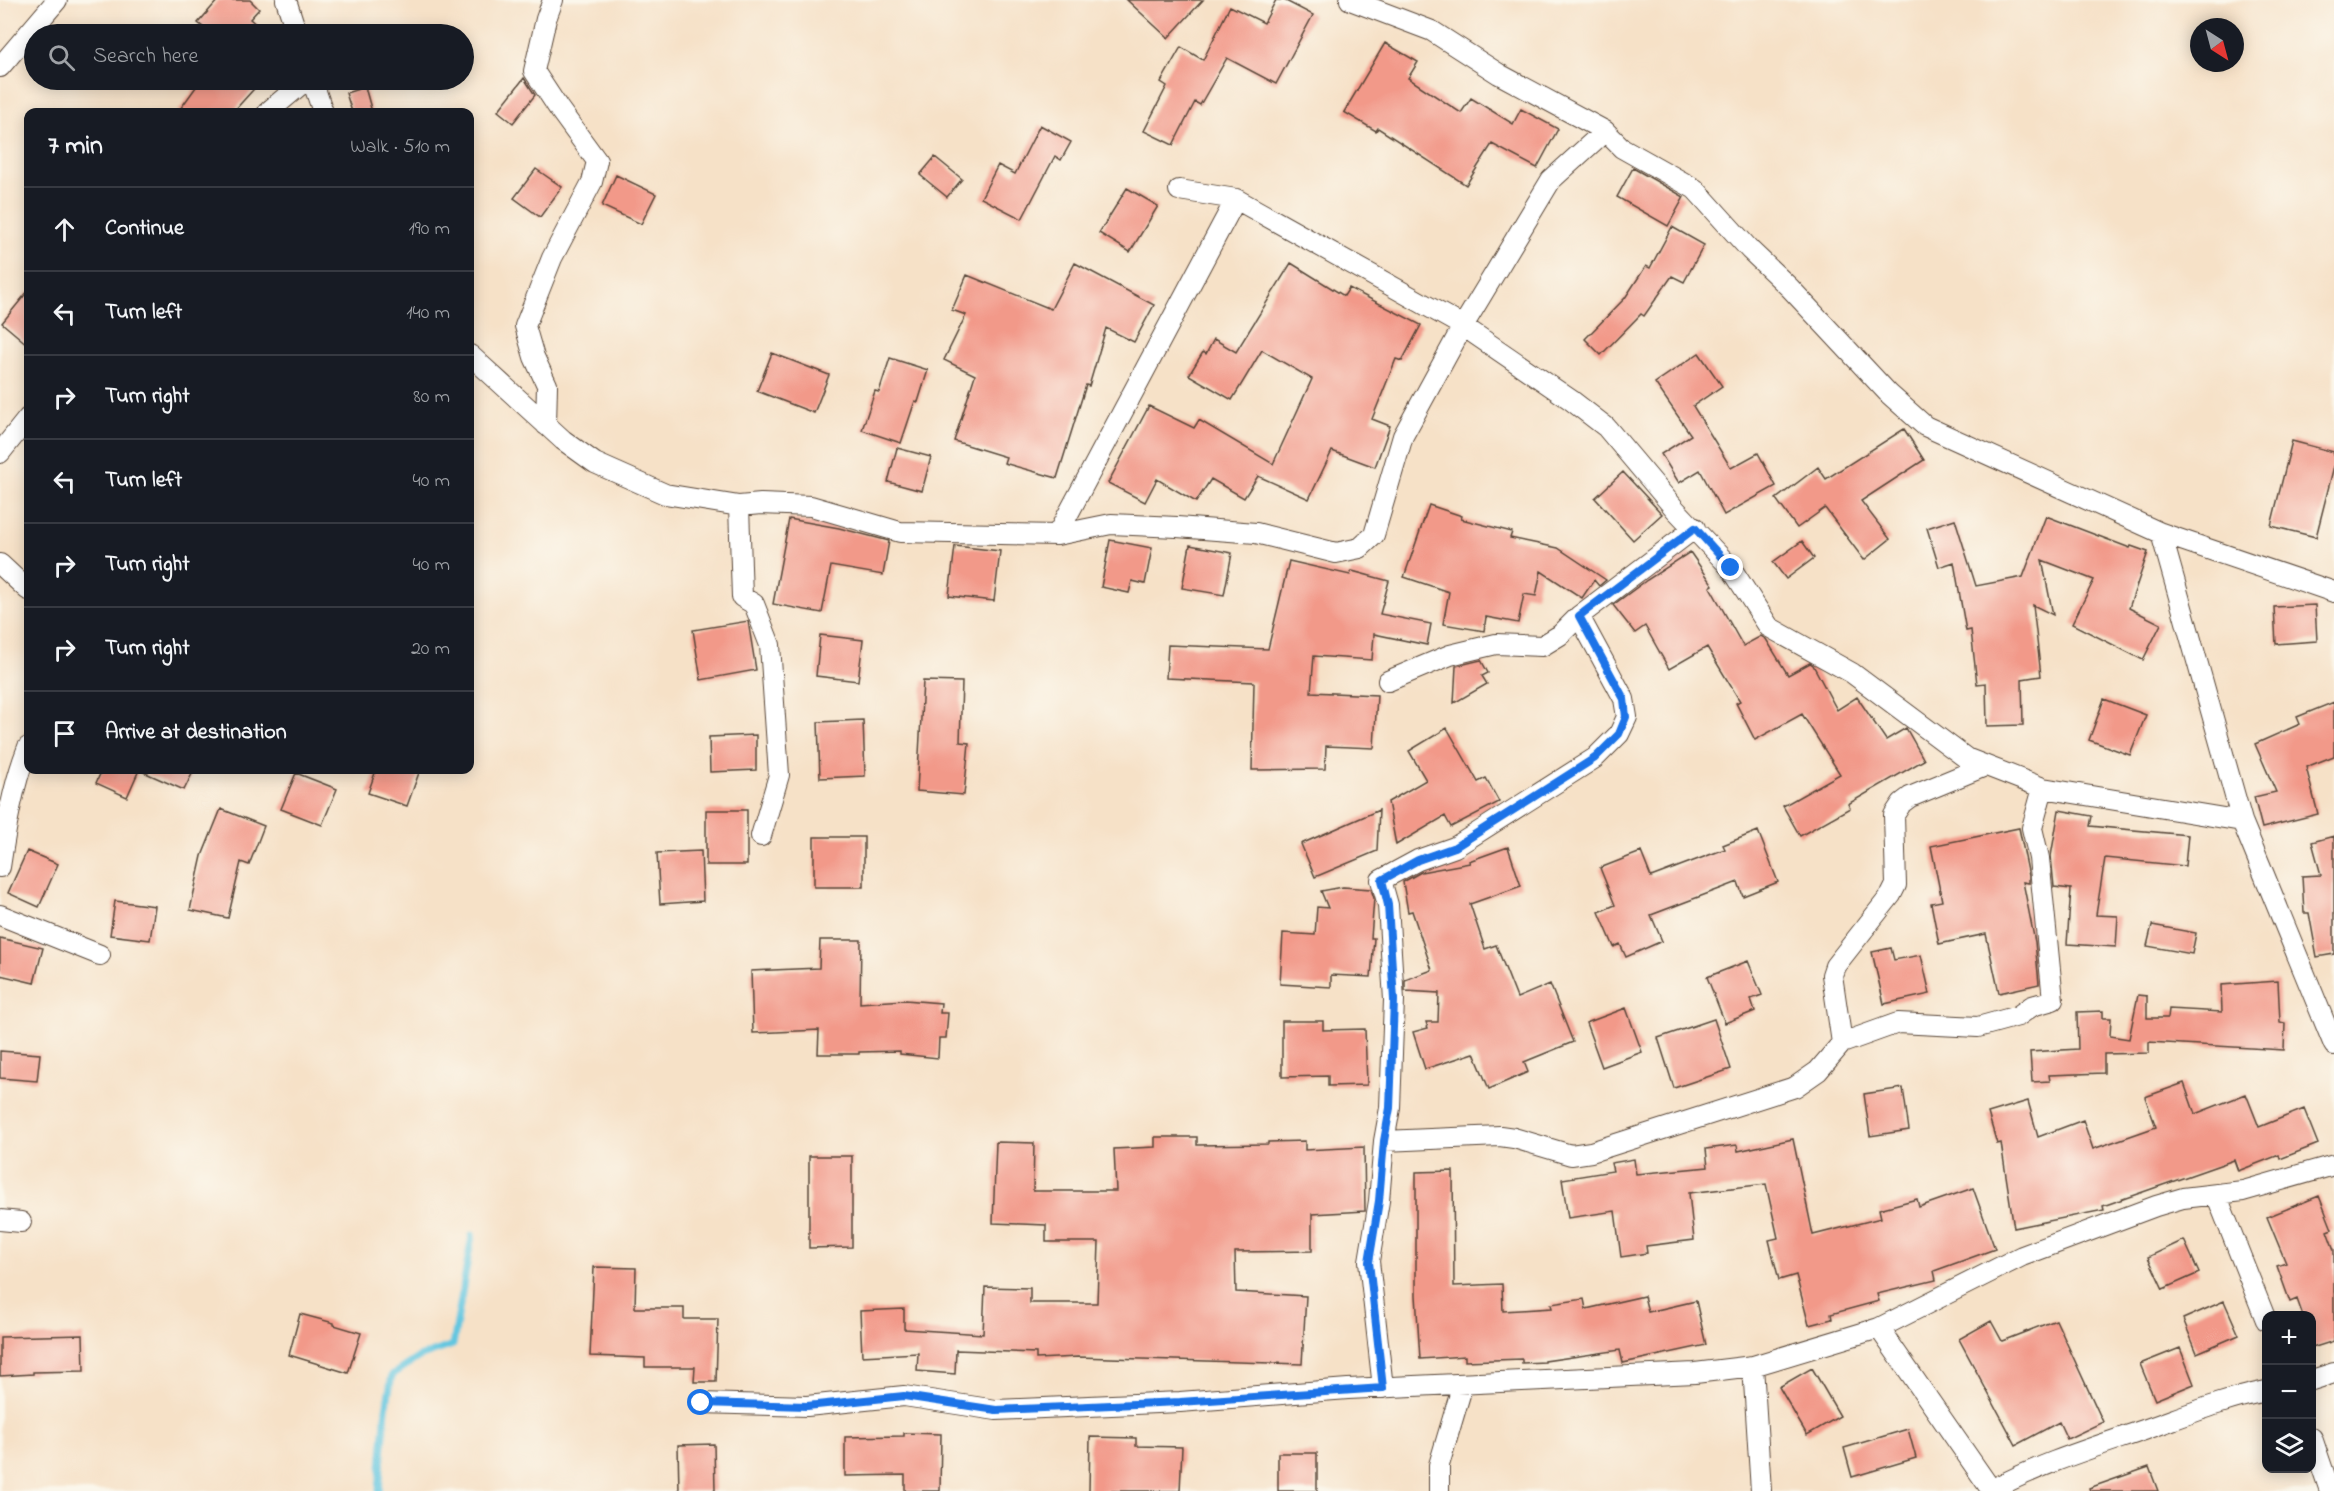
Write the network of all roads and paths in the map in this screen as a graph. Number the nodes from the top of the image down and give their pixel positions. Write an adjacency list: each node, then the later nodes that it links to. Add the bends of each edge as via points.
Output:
1 (57, 0): 5 (street)
2 (286, 0): 6 (street)
3 (553, 0): 19 (street, via 534,71 597,161 592,183 552,258 525,326 547,385)
4 (1350, 0): 13 (street, via 1432,31 1499,74)
5 (37, 24)
6 (294, 24)
7 (24, 39): 8 (street)
8 (0, 67)
9 (294, 90): 11 (street)
10 (315, 90): 12 (street)
11 (273, 108)
12 (322, 108)
13 (1605, 131): 16 (street, via 1551,180); 23 (street, via 1622,148 1695,189 1889,394 1925,426)
14 (1179, 190): 15 (street)
15 (1236, 199): 16 (street); 24 (street)
16 (1462, 326): 22 (street, via 1606,427); 24 (street, via 1403,436 1374,535 1360,548 1336,553 1256,533 1177,526 1111,525)
17 (474, 359): 19 (street)
18 (24, 423): 20 (street)
19 (546, 425): 21 (street, via 595,463 665,494)
20 (0, 453)
21 (739, 506): 24 (street, via 811,506 900,532); 34 (street, via 742,597 754,604 770,645 778,776)
22 (1695, 528): 28 (street); 31 (street, via 1731,568 1769,627 1852,673 1966,758)
23 (2161, 533): 27 (street); 33 (street)
24 (1057, 535)
25 (0, 564): 26 (street)
26 (24, 586)
27 (2334, 592)
28 (1579, 616): 29 (street, via 1542,646 1496,644 1449,655); 40 (street, via 1624,699 1626,717 1619,734 1595,758 1455,847 1418,860 1382,880 1388,905 1394,1000 1390,1108)
29 (1388, 681)
30 (24, 758): 35 (street)
31 (1985, 766): 32 (street); 38 (street, via 1910,797 1894,815 1896,885 1832,975)
32 (2043, 788): 33 (street); 38 (street, via 2032,828 2041,870 2053,1000 2032,1006 2018,1016 1978,1027 1898,1023)
33 (2242, 821): 39 (street)
34 (761, 836)
35 (0, 867)
36 (0, 915): 37 (street)
37 (100, 955)
38 (1842, 1043): 40 (street, via 1818,1071 1795,1087 1591,1152 1571,1155 1500,1136)
39 (2334, 1045)
40 (1384, 1141): 51 (street, via 1369,1262)
41 (2334, 1165): 42 (street, via 2243,1191)
42 (2216, 1194): 45 (street); 46 (street, via 2156,1206 2022,1256)
43 (0, 1220): 44 (street)
44 (21, 1222)
45 (2262, 1311)
46 (1879, 1328): 47 (street); 55 (street)
47 (1754, 1366): 50 (street, via 1695,1373); 57 (street)
48 (2334, 1372): 49 (street)
49 (2316, 1379)
50 (1463, 1384): 51 (street); 56 (street, via 1439,1465)
51 (1383, 1388): 53 (street, via 996,1410 904,1396 807,1406)
52 (2262, 1392): 55 (street, via 2063,1457)
53 (701, 1403)
54 (2316, 1450): 58 (street)
55 (1991, 1490)
56 (1439, 1491)
57 (1761, 1491)
58 (2330, 1491)

